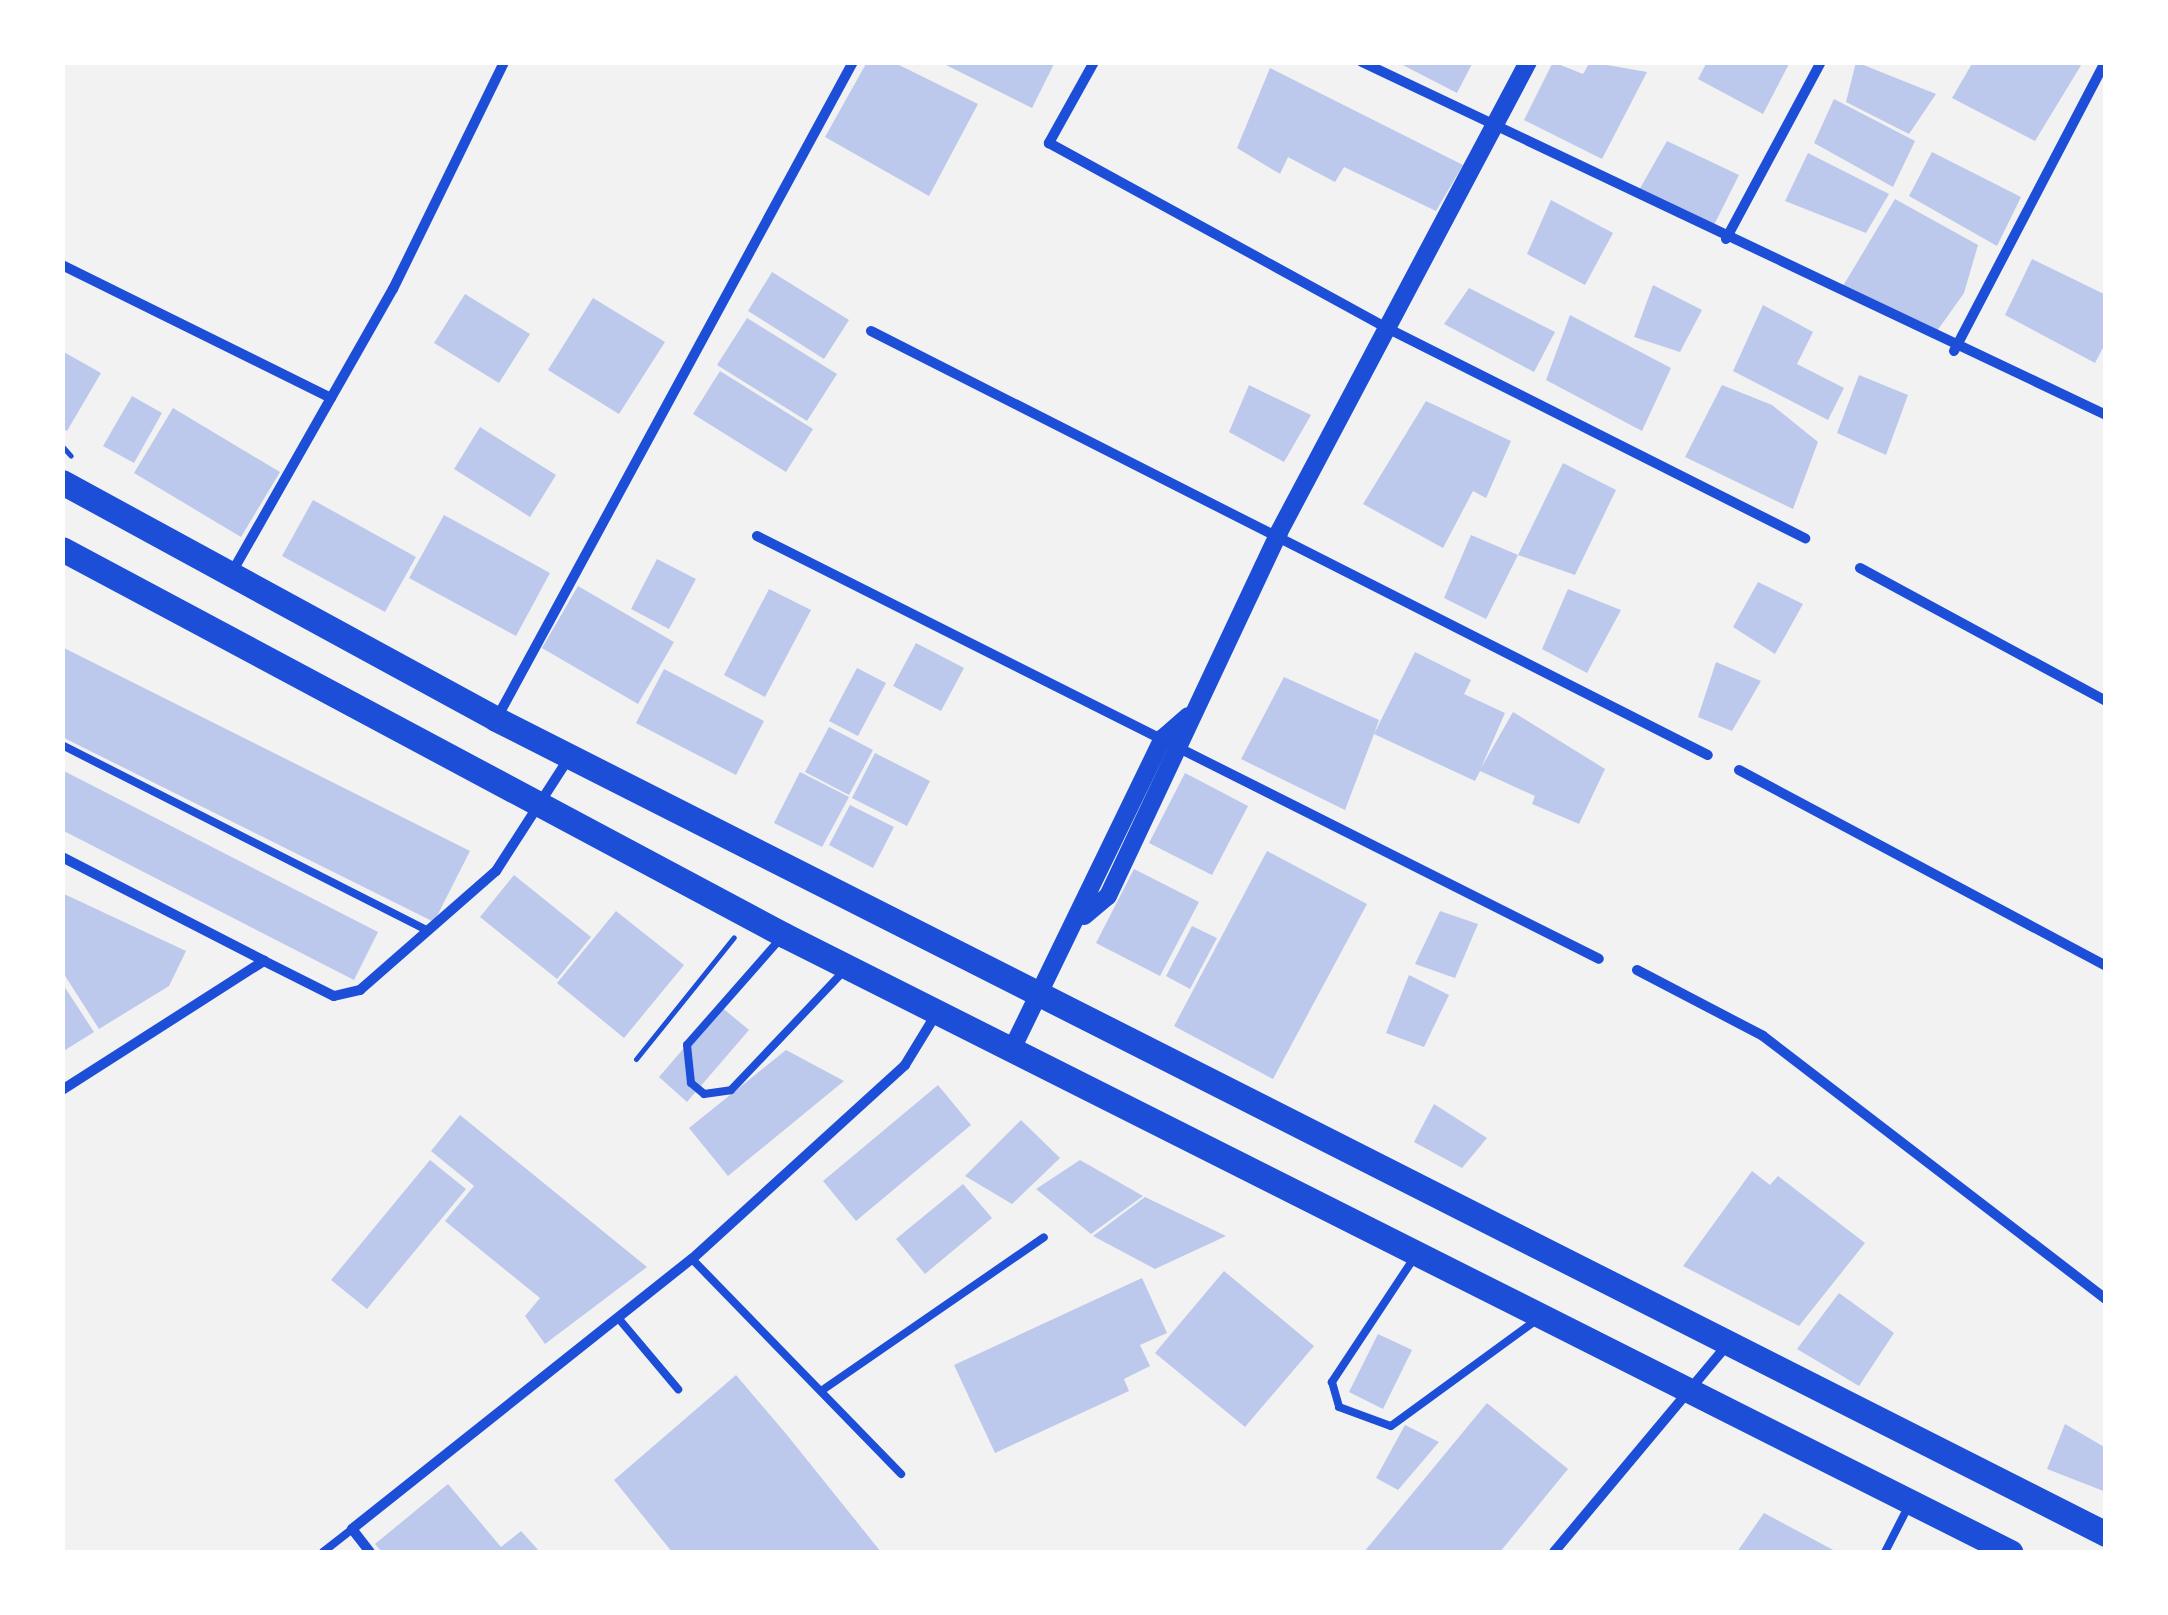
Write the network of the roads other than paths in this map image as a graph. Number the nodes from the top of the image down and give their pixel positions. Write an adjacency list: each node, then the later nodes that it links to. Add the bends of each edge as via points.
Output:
1 (504, 62): 14 (street)
2 (854, 62): 25 (street)
3 (1094, 62): 11 (street, via 1049,143)
4 (1362, 62): 8 (street)
5 (1528, 62): 8 (street)
6 (1821, 62): 9 (street)
7 (2105, 62): 13 (street)
8 (1494, 127): 9 (street); 11 (street)
9 (1726, 238): 13 (street)
10 (62, 265): 14 (street)
11 (1389, 329): 17 (street); 19 (street)
12 (871, 332): 17 (street)
13 (1954, 351): 15 (street)
14 (330, 398): 22 (street)
15 (2106, 415)
16 (62, 482): 22 (main road)
17 (1279, 532): 24 (street); 30 (street)
18 (757, 536): 26 (street)
19 (1805, 538)
20 (62, 549): 32 (main road)
21 (1860, 568): 23 (street)
22 (230, 575): 25 (main road)
23 (2106, 700)
24 (1188, 716): 26 (street); 28 (street)
25 (496, 719): 29 (main road)
26 (1163, 738): 28 (street); 34 (street, via 1087,885)
27 (62, 745): 35 (lane)
28 (1184, 748): 34 (street, via 1108,896); 37 (street)
29 (571, 754): 32 (street); 42 (main road)
30 (1708, 754)
31 (1740, 770): 40 (street)
32 (541, 807): 35 (street, via 496,872); 36 (main road)
33 (62, 857): 38 (street)
34 (1084, 916): 42 (street)
35 (432, 933): 38 (street, via 348,997)
36 (784, 934): 39 (main road); 39 (lane, via 687,1045 691,1083 704,1094 732,1090)
37 (1600, 959)
38 (264, 961): 45 (street)
39 (848, 966): 43 (main road)
40 (2106, 966)
41 (1637, 970): 49 (street, via 1763,1036)
42 (1039, 997): 44 (street); 52 (main road)
43 (938, 1010): 44 (main road); 48 (street, via 905,1065)
44 (1012, 1050): 47 (main road)
45 (62, 1090)
46 (1044, 1237): 54 (lane)
47 (1416, 1254): 50 (main road); 50 (lane, via 1332,1382 1338,1407 1390,1426)
48 (692, 1259): 51 (street); 54 (lane)
49 (2106, 1299)
50 (1540, 1317): 55 (main road)
51 (620, 1319): 53 (lane); 58 (street)
52 (1728, 1344): 55 (street); 59 (main road)
53 (678, 1389)
54 (824, 1389): 56 (lane)
55 (1688, 1392): 57 (main road); 62 (street)
56 (901, 1474)
57 (1910, 1503): 63 (lane); 64 (main road)
58 (352, 1530): 60 (lane); 61 (street)
59 (2106, 1534)
60 (323, 1552)
61 (370, 1552)
62 (1554, 1552)
63 (1884, 1552)
64 (2010, 1552)

